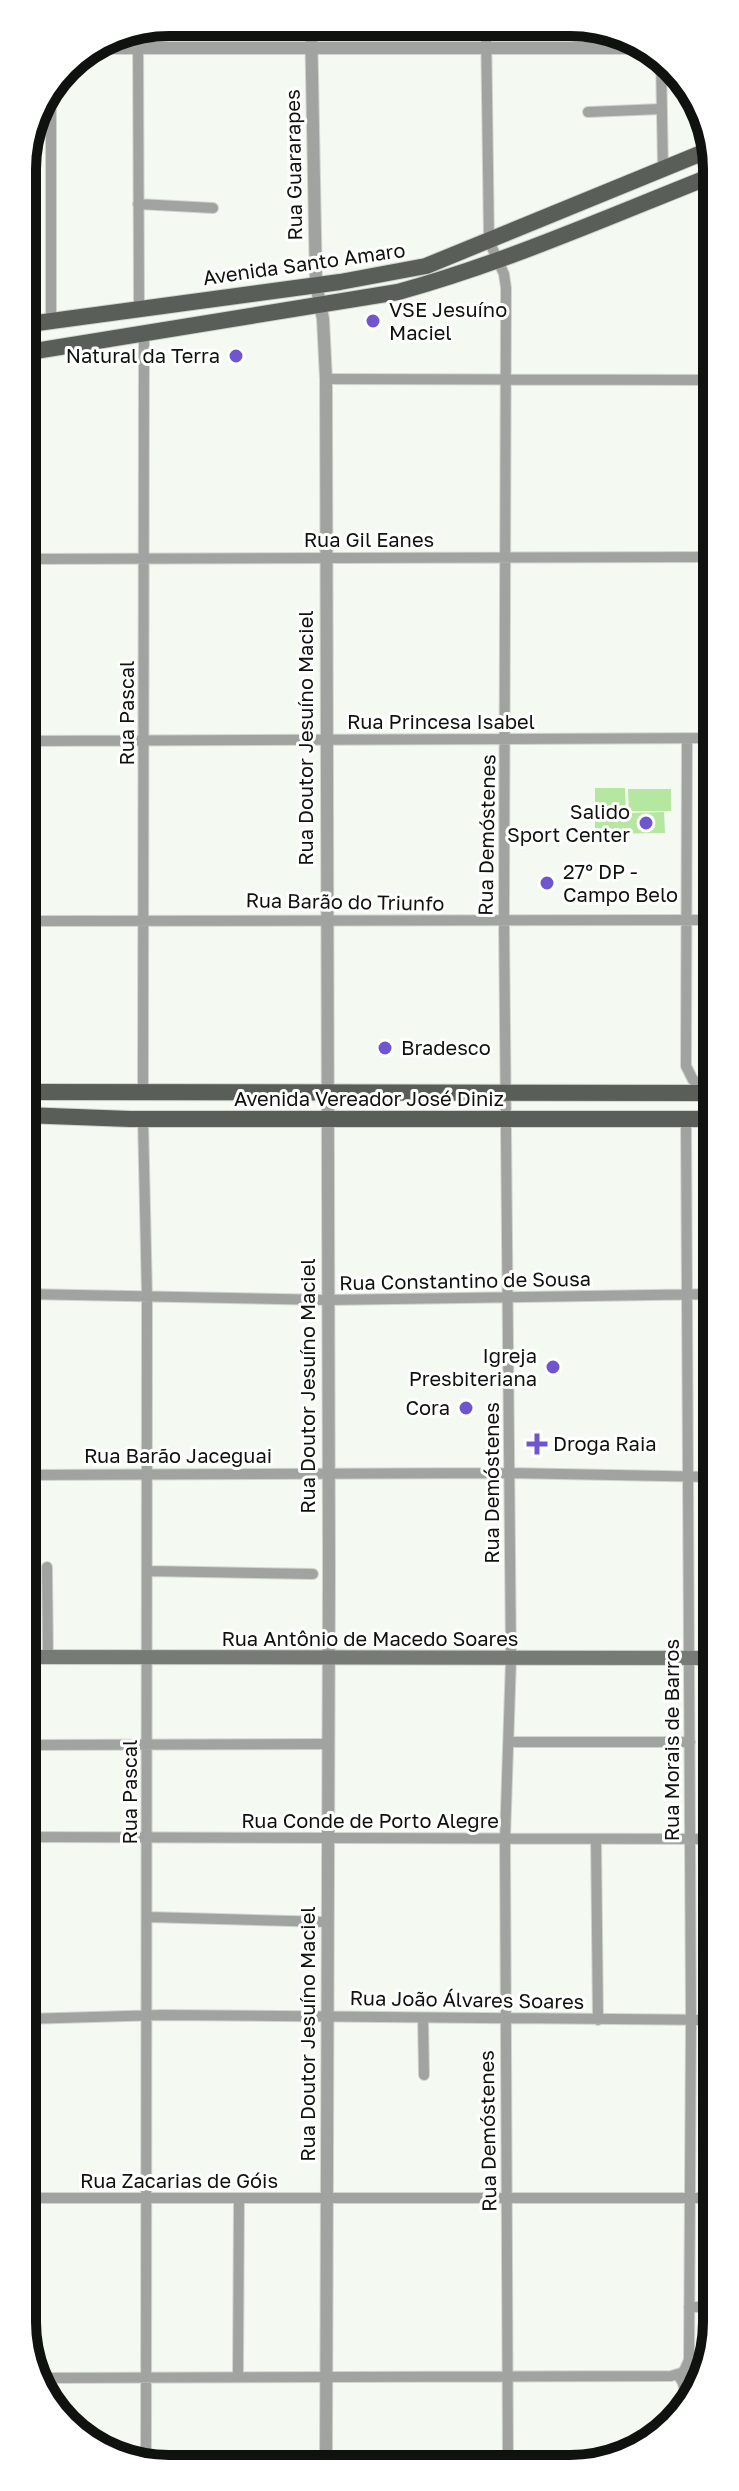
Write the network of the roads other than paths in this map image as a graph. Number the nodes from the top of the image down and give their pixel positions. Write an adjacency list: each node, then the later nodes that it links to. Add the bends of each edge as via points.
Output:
1 (311, 36): 6 (street, Rua Guararapes)
2 (486, 36): 7 (street)
3 (138, 40): 5 (street)
4 (114, 48): 5 (street)
5 (138, 48): 6 (street); 16 (street)
6 (311, 48): 7 (street); 20 (street, Rua Guararapes)
7 (486, 48): 8 (street); 18 (street)
8 (625, 48)
9 (661, 72): 11 (street)
10 (51, 108): 23 (street)
11 (661, 109): 12 (street); 14 (street)
12 (588, 112)
13 (701, 153): 14 (main road, Avenida Santo Amaro)
14 (663, 169): 18 (main road, Avenida Santo Amaro)
15 (703, 179): 19 (main road, Avenida Santo Amaro)
16 (138, 204): 17 (street); 22 (street)
17 (213, 208)
18 (489, 241): 19 (street, Rua Demóstenes); 20 (main road, Avenida Santo Amaro, via 426,266)
19 (498, 261): 21 (main road, Avenida Santo Amaro, via 398,292); 28 (street, Rua Demóstenes, via 506,281)
20 (316, 284): 21 (street, Rua Guararapes); 22 (main road, Avenida Santo Amaro)
21 (330, 306): 25 (main road, Avenida Santo Amaro); 27 (street, Rua Doutor Jesuíno Maciel)
22 (139, 308): 23 (main road, Avenida Santo Amaro)
23 (51, 320): 24 (main road, Avenida Santo Amaro)
24 (36, 323)
25 (144, 335): 26 (main road, Avenida Santo Amaro); 34 (street, Rua Pascal)
26 (36, 351)
27 (326, 379): 28 (street); 31 (street, Rua Doutor Jesuíno Maciel)
28 (506, 380): 29 (street); 32 (street, Rua Demóstenes)
29 (703, 380)
30 (703, 557): 32 (street, Rua Gil Eanes)
31 (327, 558): 32 (street, Rua Gil Eanes); 34 (street, Rua Gil Eanes); 38 (street, Rua Doutor Jesuíno Maciel)
32 (506, 558): 40 (street, Rua Demóstenes)
33 (36, 559): 34 (street, Rua Gil Eanes)
34 (145, 560): 37 (street, Rua Pascal)
35 (703, 738): 36 (street, Rua Princesa Isabel)
36 (687, 739): 40 (street, Rua Princesa Isabel); 46 (street)
37 (145, 740): 38 (street, Rua Princesa Isabel); 39 (street, Rua Princesa Isabel); 42 (street, Rua Pascal)
38 (326, 740): 40 (street, Rua Princesa Isabel); 41 (street, Rua Doutor Jesuíno Maciel)
39 (36, 741)
40 (506, 741): 45 (street, Rua Demóstenes)
41 (326, 919): 42 (street, Rua Barão do Triunfo); 45 (street, Rua Barão do Triunfo); 51 (street, Rua Doutor Jesuíno Maciel)
42 (143, 920): 44 (street, Rua Barão do Triunfo); 50 (street, Rua Pascal)
43 (703, 920): 46 (street, Rua Barão do Triunfo)
44 (36, 921)
45 (504, 921): 46 (street, Rua Barão do Triunfo); 48 (street, Rua Demóstenes)
46 (687, 921): 47 (street, via 686,1066)
47 (703, 1087)
48 (506, 1091): 51 (main road, Avenida Vereador José Diniz); 52 (main road, Avenida Vereador José Diniz); 56 (street, Rua Demóstenes)
49 (36, 1092): 50 (main road, Avenida Vereador José Diniz)
50 (143, 1092): 51 (main road, Avenida Vereador José Diniz)
51 (326, 1092): 55 (street, Rua Doutor Jesuíno Maciel)
52 (703, 1092)
53 (36, 1115): 54 (main road, Avenida Vereador José Diniz)
54 (143, 1119): 55 (main road, Avenida Vereador José Diniz); 62 (street, Rua Pascal)
55 (326, 1119): 56 (main road, Avenida Vereador José Diniz); 63 (street, Rua Doutor Jesuíno Maciel)
56 (506, 1119): 57 (main road, Avenida Vereador José Diniz); 64 (street, Rua Demóstenes)
57 (686, 1119): 58 (main road, Avenida Vereador José Diniz); 60 (street, Rua Morais de Barros)
58 (703, 1119)
59 (36, 1294): 62 (street, Rua Constantino de Sousa)
60 (688, 1294): 61 (street, Rua Constantino de Sousa); 64 (street, Rua Constantino de Sousa); 69 (street, Rua Morais de Barros)
61 (703, 1294)
62 (147, 1296): 63 (street, Rua Constantino de Sousa); 65 (street, Rua Pascal)
63 (327, 1300): 64 (street, Rua Constantino de Sousa); 68 (street, Rua Doutor Jesuíno Maciel)
64 (509, 1300): 66 (street, Rua Demóstenes)
65 (146, 1473): 67 (street, Rua Barão Jaceguai); 68 (street, Rua Barão Jaceguai); 72 (street, Rua Pascal)
66 (509, 1473): 68 (street, Rua Barão Jaceguai); 69 (street, Rua Barão Jaceguai); 79 (street, Rua Demóstenes)
67 (36, 1475)
68 (329, 1475): 78 (street, Rua Doutor Jesuíno Maciel)
69 (686, 1476): 70 (street, Rua Barão Jaceguai); 80 (street, Rua Morais de Barros)
70 (703, 1477)
71 (47, 1567): 75 (street)
72 (147, 1571): 73 (street); 76 (street, Rua Pascal)
73 (313, 1574)
74 (36, 1658): 75 (main road, Rua Antônio de Macedo Soares)
75 (48, 1658): 76 (main road, Rua Antônio de Macedo Soares)
76 (147, 1658): 78 (main road, Rua Antônio de Macedo Soares); 85 (street, Rua Pascal)
77 (703, 1658): 80 (main road, Rua Antônio de Macedo Soares)
78 (328, 1659): 79 (main road, Rua Antônio de Macedo Soares); 83 (street, Rua Doutor Jesuíno Maciel)
79 (511, 1659): 80 (main road, Rua Antônio de Macedo Soares); 81 (street, Rua Demóstenes)
80 (689, 1659): 82 (street, Rua Morais de Barros)
81 (509, 1742): 82 (street); 88 (street, Rua Demóstenes)
82 (690, 1742): 90 (street, Rua Morais de Barros)
83 (328, 1744): 85 (street); 92 (street, Rua Doutor Jesuíno Maciel)
84 (36, 1745): 85 (street)
85 (148, 1747): 87 (street, Rua Pascal)
86 (36, 1837): 87 (street, Rua Conde de Porto Alegre)
87 (148, 1839): 92 (street, Rua Conde de Porto Alegre); 93 (street, Rua Pascal)
88 (505, 1839): 89 (street, Rua Conde de Porto Alegre); 92 (street, Rua Conde de Porto Alegre); 99 (street, Rua Demóstenes)
89 (596, 1839): 90 (street, Rua Conde de Porto Alegre); 100 (street)
90 (690, 1839): 91 (street, Rua Conde de Porto Alegre); 101 (street, Rua Morais de Barros)
91 (703, 1839)
92 (328, 1840): 94 (street, Rua Doutor Jesuíno Maciel)
93 (147, 1917): 94 (street); 95 (street, Rua Pascal)
94 (328, 1922): 96 (street, Rua Doutor Jesuíno Maciel)
95 (146, 2015): 96 (street, Rua João Álvares Soares); 98 (street, Rua João Álvares Soares); 108 (street, Rua Pascal)
96 (329, 2017): 97 (street, Rua João Álvares Soares); 110 (street, Rua Doutor Jesuíno Maciel)
97 (423, 2018): 99 (street, Rua João Álvares Soares); 103 (street)
98 (36, 2019)
99 (505, 2019): 100 (street, Rua João Álvares Soares); 104 (street, Rua Demóstenes)
100 (598, 2020): 101 (street, Rua João Álvares Soares)
101 (691, 2020): 102 (street, Rua João Álvares Soares); 105 (street, Rua Morais de Barros)
102 (703, 2020)
103 (424, 2075)
104 (507, 2197): 105 (street, Rua Zacarias de Góis); 110 (street, Rua Zacarias de Góis); 117 (street, Rua Demóstenes)
105 (690, 2197): 106 (street, Rua Zacarias de Góis); 111 (street, Rua Morais de Barros)
106 (703, 2197)
107 (36, 2198): 108 (street, Rua Zacarias de Góis)
108 (146, 2198): 109 (street, Rua Zacarias de Góis); 116 (street, Rua Pascal)
109 (239, 2198): 110 (street, Rua Zacarias de Góis); 113 (street)
110 (328, 2200): 114 (street, Rua Doutor Jesuíno Maciel)
111 (689, 2307): 112 (street); 118 (street, Rua Morais de Barros)
112 (703, 2307)
113 (238, 2376): 114 (street); 116 (street)
114 (326, 2376): 117 (street); 120 (street, Rua Doutor Jesuíno Maciel)
115 (49, 2378): 116 (street)
116 (145, 2378): 119 (street, Rua Pascal)
117 (508, 2378): 118 (street); 121 (street, Rua Demóstenes)
118 (689, 2379)
119 (146, 2452)
120 (326, 2455)
121 (508, 2455)

